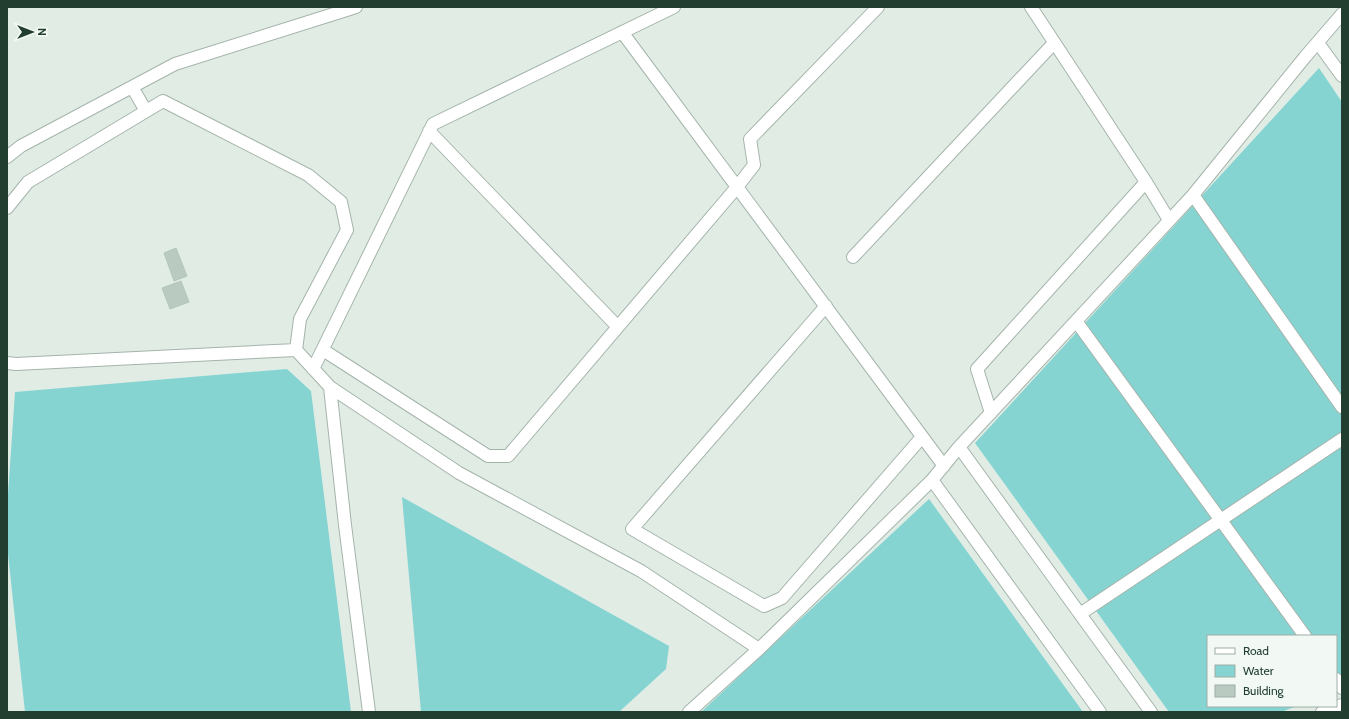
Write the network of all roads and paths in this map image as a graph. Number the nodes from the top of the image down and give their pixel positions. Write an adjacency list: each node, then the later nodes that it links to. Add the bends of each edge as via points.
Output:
1 (356, 7): 10 (street, via 175,64)
2 (674, 7): 6 (street)
3 (878, 7): 15 (street, via 750,139 754,165)
4 (1031, 7): 7 (street)
5 (1342, 14): 8 (street)
6 (622, 32): 12 (street, via 433,124); 15 (street)
7 (1054, 43): 14 (street); 19 (street)
8 (1318, 43): 9 (street); 16 (street)
9 (1342, 76)
10 (132, 87): 11 (street); 13 (street, via 21,146)
11 (146, 111): 17 (street, via 28,182); 23 (street, via 163,101 308,175 341,202 347,230 300,319)
12 (429, 131): 22 (street); 24 (street)
13 (7, 158)
14 (1146, 182): 18 (street); 29 (street, via 977,369)
15 (737, 187): 20 (street); 22 (street)
16 (1193, 195): 18 (street); 28 (street)
17 (7, 208)
18 (1169, 220): 21 (street)
19 (853, 257)
20 (826, 306): 30 (street); 30 (street, via 632,529 764,606 782,598)
21 (1076, 321): 29 (street); 35 (street)
22 (618, 327): 24 (street, via 508,456 488,456)
23 (296, 350): 25 (street); 26 (street)
24 (323, 350): 26 (street)
25 (7, 363)
26 (313, 369): 27 (street)
27 (330, 387): 38 (street, via 459,473 641,572); 40 (street)
28 (1342, 408)
29 (991, 413): 32 (street)
30 (922, 437): 33 (street)
31 (1342, 439): 35 (street)
32 (958, 447): 33 (street); 36 (street)
33 (944, 466): 34 (street)
34 (932, 480): 38 (street); 42 (street)
35 (1221, 520): 36 (street); 37 (street)
36 (1080, 614): 43 (street)
37 (1304, 635)
38 (759, 649): 41 (street)
39 (1336, 707): 44 (street)
40 (368, 712)
41 (689, 712)
42 (1100, 712)
43 (1151, 712)
44 (1322, 712)

